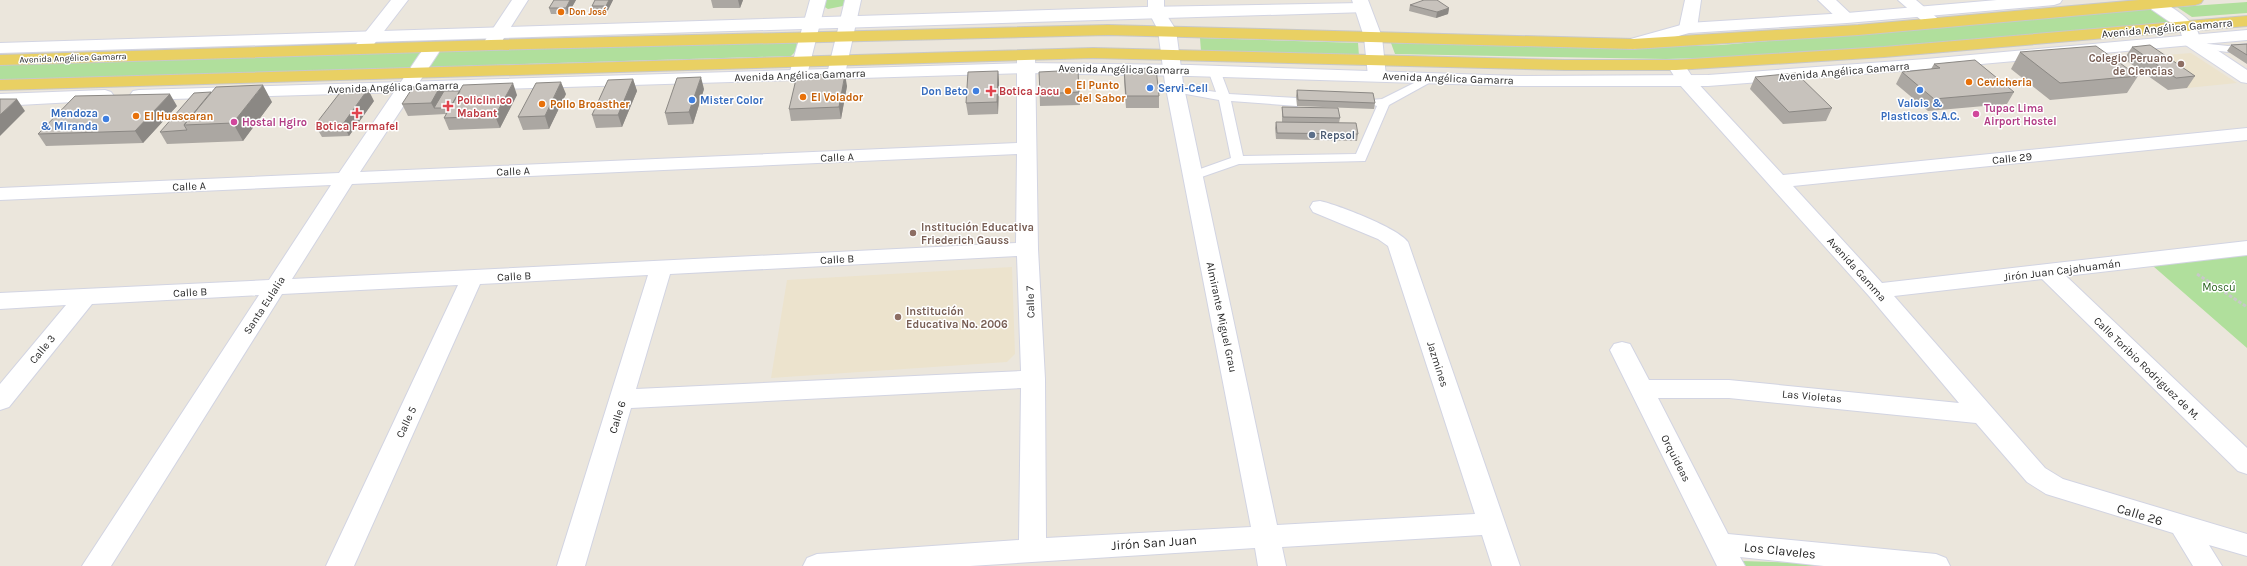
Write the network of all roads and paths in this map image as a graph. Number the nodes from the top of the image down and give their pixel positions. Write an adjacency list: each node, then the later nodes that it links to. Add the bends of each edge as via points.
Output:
1 (400, 0): 26 (street)
2 (520, 0): 25 (street)
3 (818, 0): 20 (street)
4 (853, 0): 18 (street)
5 (1694, 0): 19 (street)
6 (1826, 0): 15 (street)
7 (1906, 0): 14 (street)
8 (2054, 0): 14 (street, Avenida Angélica Gamarra)
9 (2195, 0): 10 (main road, Avenida Angélica Gamarra)
10 (2149, 2): 12 (main road, Avenida Angélica Gamarra); 24 (street)
11 (1360, 4): 13 (street, Avenida Angélica Gamarra); 23 (street)
12 (2077, 5): 17 (main road, Avenida Angélica Gamarra)
13 (1156, 6): 18 (street, Avenida Angélica Gamarra); 21 (street)
14 (1921, 12): 15 (street, Avenida Angélica Gamarra); 17 (street)
15 (1847, 18): 19 (street, Avenida Angélica Gamarra)
16 (2247, 21): 24 (main road, Avenida Angélica Gamarra)
17 (1935, 23): 27 (main road, Avenida Angélica Gamarra)
18 (846, 28): 20 (main road, Avenida Angélica Gamarra); 21 (main road, Avenida Angélica Gamarra); 34 (street)
19 (1688, 28): 27 (street, Avenida Angélica Gamarra)
20 (810, 29): 25 (main road, Avenida Angélica Gamarra); 35 (street)
21 (1167, 30): 23 (main road, Avenida Angélica Gamarra); 38 (street, Almirante Miguel Grau)
22 (2247, 35): 24 (street, Avenida Angélica Gamarra)
23 (1373, 37): 27 (main road, Avenida Angélica Gamarra); 36 (street)
24 (2197, 37): 31 (lane); 31 (lane); 39 (street, Avenida Angélica Gamarra, via 1919,65 1748,78); 41 (street)
25 (495, 38): 26 (street, Avenida Angélica Gamarra); 28 (main road, Avenida Angélica Gamarra)
26 (367, 42): 28 (main road, Avenida Angélica Gamarra); 30 (street, Avenida Angélica Gamarra); 32 (main road, Avenida Angélica Gamarra)
27 (1633, 44)
28 (434, 46): 42 (street, Santa Eulalia)
29 (2247, 47): 31 (lane)
30 (0, 48)
31 (2230, 50)
32 (0, 60)
33 (1026, 61): 34 (street, Avenida Angélica Gamarra); 38 (street, Avenida Angélica Gamarra); 48 (street, Calle 7)
34 (837, 67): 35 (street, Avenida Angélica Gamarra)
35 (799, 68): 42 (street, Avenida Angélica Gamarra)
36 (1376, 68): 37 (street, Avenida Angélica Gamarra); 38 (main road, Avenida Angélica Gamarra); 39 (main road, Avenida Angélica Gamarra); 40 (street, Avenida Angélica Gamarra)
37 (1214, 70): 38 (street, Avenida Angélica Gamarra); 44 (lane)
38 (1172, 71): 44 (lane); 50 (street, Almirante Miguel Grau)
39 (1681, 73): 40 (street, Avenida Angélica Gamarra, via 1578,82); 52 (street, Avenida Gamma)
40 (1432, 78): 49 (lane, via 1378,102 1361,158)
41 (2247, 78)
42 (411, 80): 43 (main road, Avenida Angélica Gamarra); 45 (street, Avenida Angélica Gamarra); 51 (street, Santa Eulalia)
43 (0, 85)
44 (1224, 97): 46 (lane); 49 (lane)
45 (0, 100)
46 (1297, 102)
47 (2247, 134): 52 (street, Calle 29)
48 (1026, 148): 51 (street, Calle A); 56 (street, Calle 7)
49 (1238, 160): 50 (lane)
50 (1193, 176): 76 (street, Almirante Miguel Grau)
51 (345, 179): 53 (street, Calle A); 61 (street, Santa Eulalia)
52 (1776, 182): 62 (street, Avenida Gamma)
53 (0, 194)
54 (1320, 207): 74 (street, Jazmines, via 1385,234 1397,242)
55 (2247, 248): 57 (street, Jirón Juan Cajahuamán)
56 (1028, 249): 58 (street, Calle B); 67 (street, Calle 7)
57 (2171, 257): 59 (street, Jirón Juan Cajahuamán); 65 (path)
58 (661, 268): 60 (street, Calle B); 69 (street, Calle 6)
59 (2047, 271): 62 (street, Jirón Juan Cajahuamán); 72 (street, Calle Toribio Rodriguez de M.)
60 (472, 278): 61 (street, Calle B); 81 (street, Calle 5)
61 (275, 288): 63 (street, Calle B); 80 (street, Santa Eulalia)
62 (1877, 291): 71 (street, Avenida Gamma)
63 (85, 297): 64 (street, Calle B); 70 (street, Calle 3)
64 (0, 301)
65 (2247, 307)
66 (1622, 350): 68 (street, Orquideas)
67 (1033, 379): 69 (street); 78 (street, Calle 7)
68 (1642, 388): 71 (street, Las Violetas, via 1729,389); 79 (street, Orquideas)
69 (623, 399): 82 (street, Calle 6)
70 (0, 400)
71 (1983, 414): 73 (street, Avenida Gamma)
72 (2247, 464)
73 (2036, 475): 75 (street, Calle 26, via 2055,487)
74 (1490, 524): 76 (street, Jirón San Juan); 85 (street, Jazmines)
75 (2183, 527): 77 (street, Calle 26); 87 (street)
76 (1268, 535): 78 (street, Jirón San Juan); 84 (street, Almirante Miguel Grau)
77 (2247, 545)
78 (1033, 550): 83 (street, Jirón San Juan)
79 (1725, 555): 86 (street, Los Claveles)
80 (96, 566)
81 (340, 566)
82 (571, 566)
83 (817, 566)
84 (1272, 566)
85 (1506, 566)
86 (1936, 566)
87 (2208, 566)

